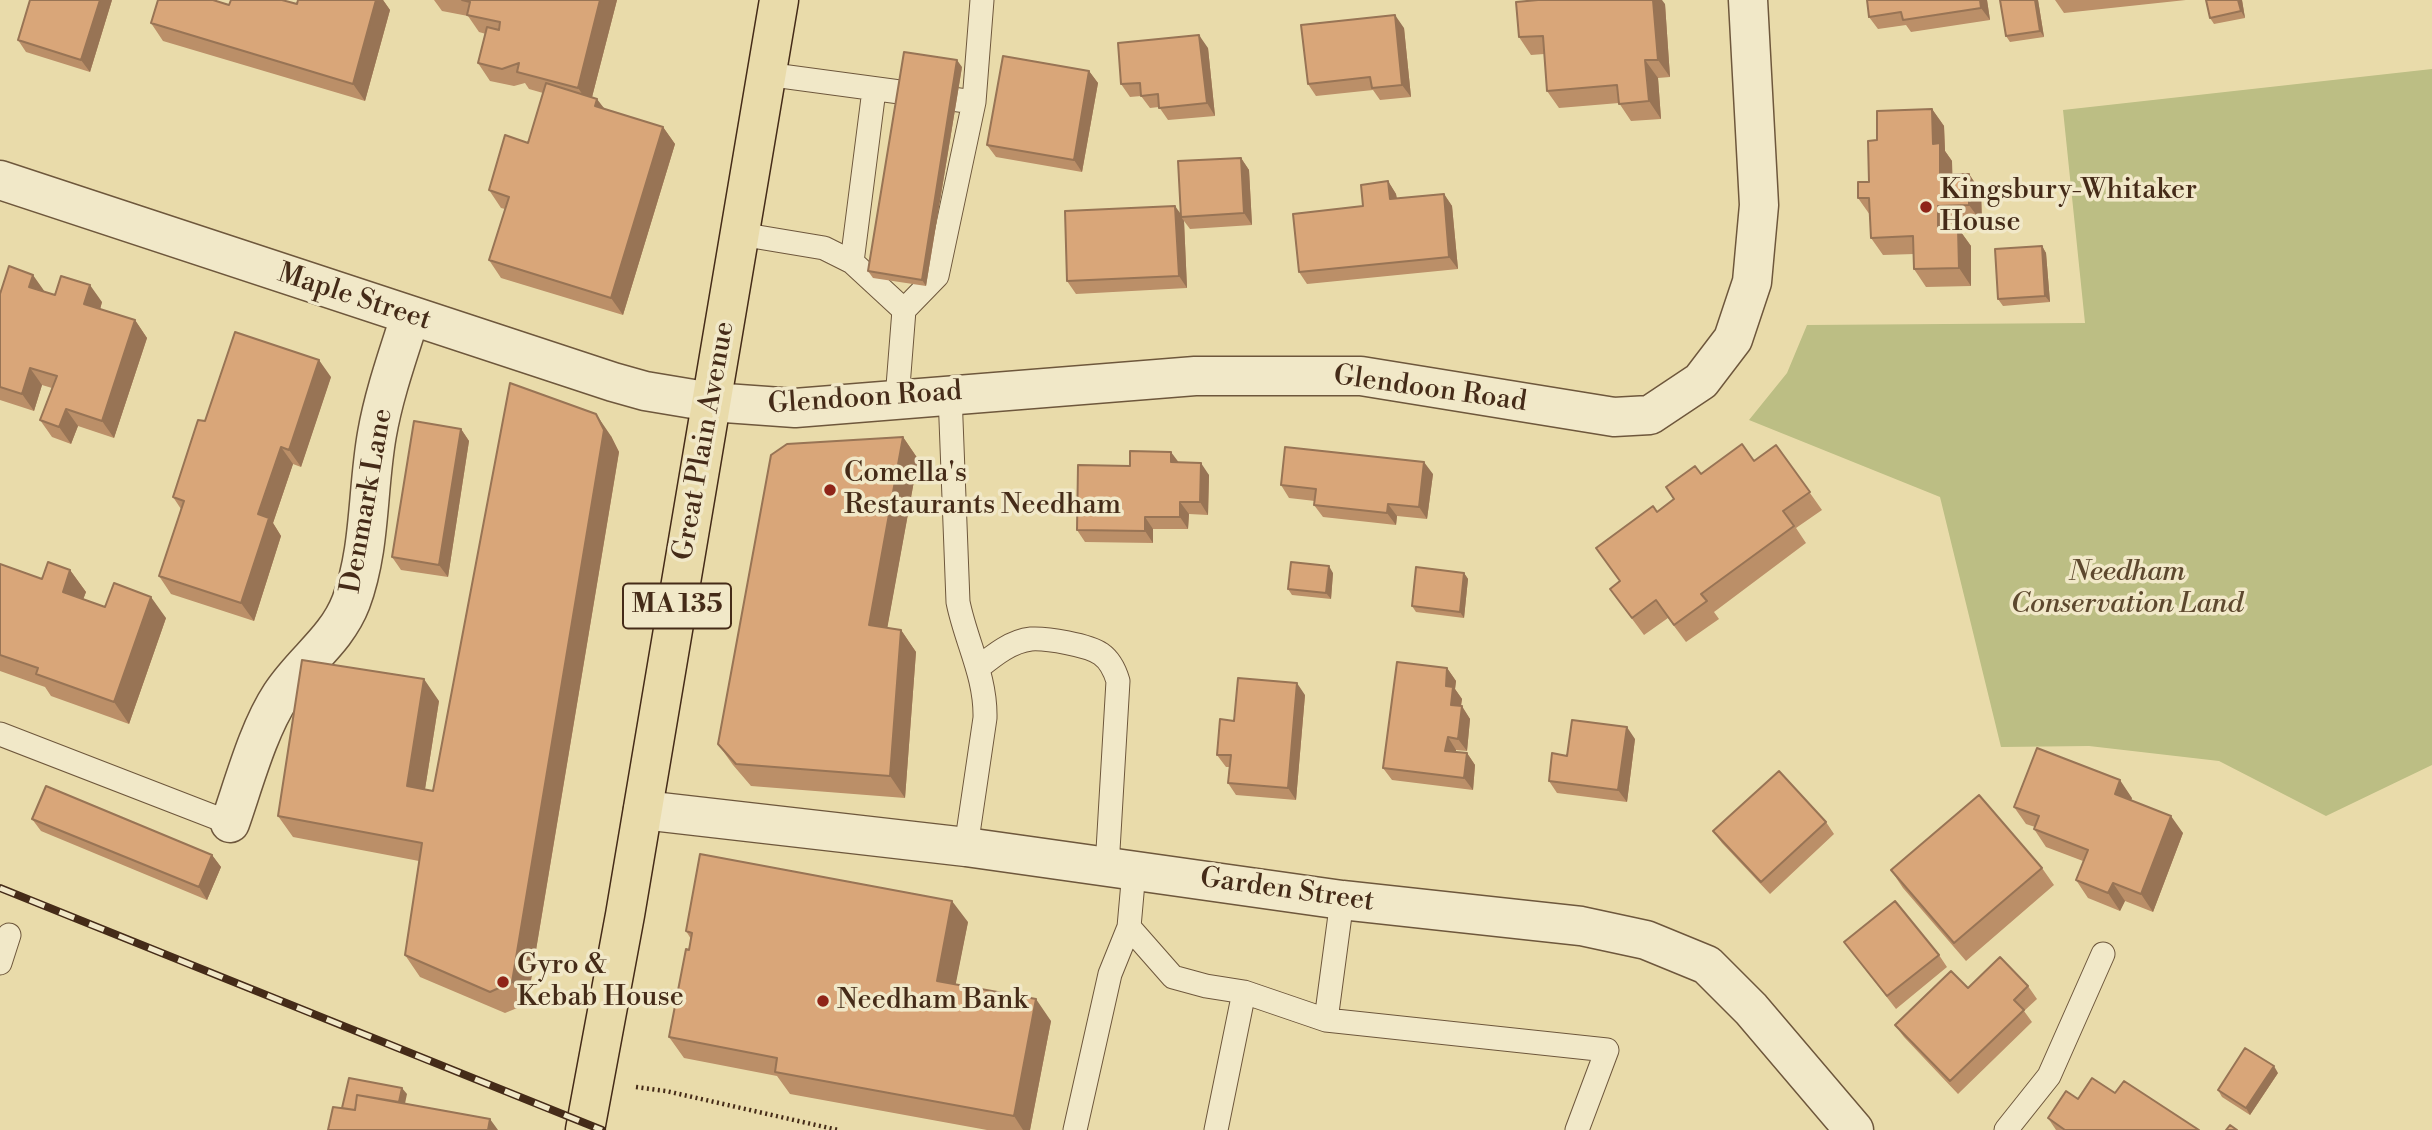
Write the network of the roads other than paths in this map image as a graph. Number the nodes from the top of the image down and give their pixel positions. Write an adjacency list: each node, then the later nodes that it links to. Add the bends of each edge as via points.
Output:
1 (779, 0): 4 (main road, Great Plain Avenue / MA 135)
2 (982, 0): 6 (lane)
3 (1748, 0): 12 (street, Glendoon Road, via 1759,205 1752,282 1733,340 1701,381 1650,415 1614,417 1361,376 1195,376)
4 (766, 74): 5 (lane); 8 (main road, Great Plain Avenue / MA 135)
5 (874, 90): 6 (lane); 9 (lane)
6 (974, 102): 10 (lane, via 937,276)
7 (0, 180): 11 (street, Maple Street)
8 (740, 234): 9 (lane, via 824,248); 14 (main road, Great Plain Avenue / MA 135)
9 (852, 262): 10 (lane)
10 (904, 310): 13 (lane)
11 (410, 317): 14 (street, Maple Street, via 634,388); 18 (street, Denmark Lane, via 377,434 367,528 350,604 338,630 282,693 269,716)
12 (950, 394): 13 (street, Glendoon Road); 15 (lane, via 958,602)
13 (897, 399): 14 (street, Glendoon Road, via 795,408)
14 (712, 402): 17 (main road, Great Plain Avenue / MA 135)
15 (978, 667): 19 (lane, via 985,718); 20 (lane, via 1031,639 1094,650 1111,664 1118,681)
16 (0, 734): 18 (lane)
17 (643, 810): 19 (street, Garden Street); 28 (main road, Great Plain Avenue / MA 135)
18 (230, 823)
19 (966, 846): 20 (street, Garden Street)
20 (1120, 869): 21 (street, Garden Street); 22 (lane)
21 (1342, 900): 27 (lane); 32 (street, Garden Street, via 1581,926 1677,951 1707,965 1731,987)
22 (1129, 927): 26 (lane, via 1173,976); 29 (lane, via 1110,974)
23 (9, 935): 25 (lane)
24 (2103, 954): 33 (lane, via 2049,1076)
25 (0, 963)
26 (1244, 992): 27 (lane); 30 (lane)
27 (1326, 1020): 31 (lane, via 1607,1050)
28 (585, 1130)
29 (1075, 1130)
30 (1216, 1130)
31 (1577, 1130)
32 (1854, 1130)
33 (2006, 1130)

